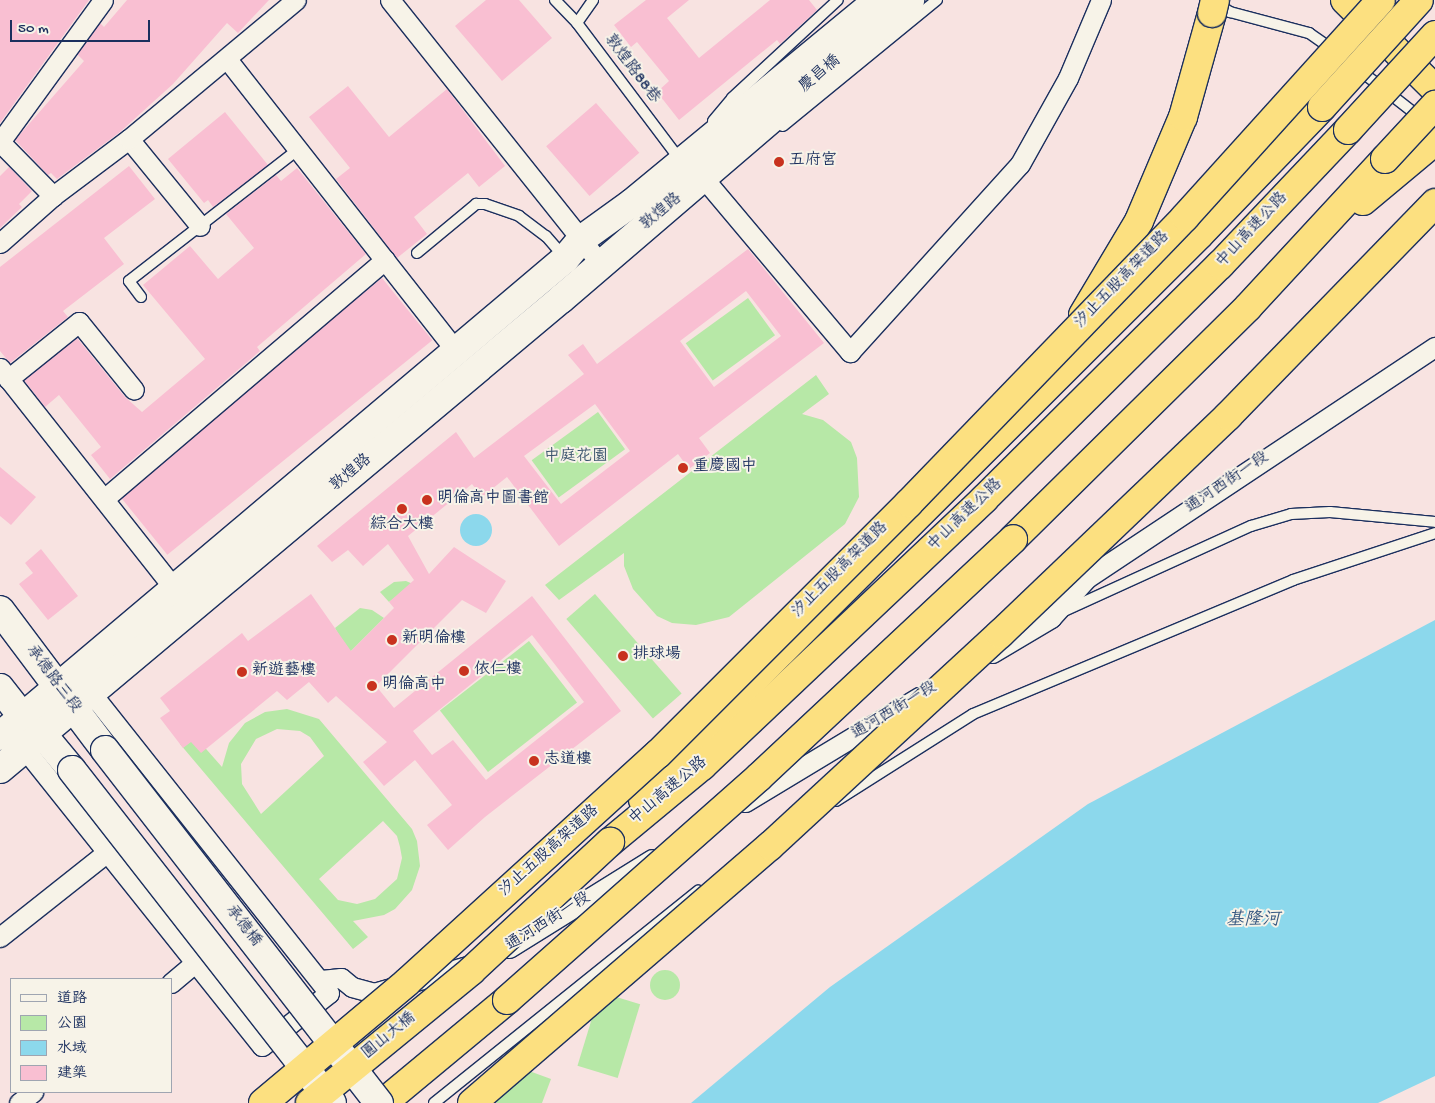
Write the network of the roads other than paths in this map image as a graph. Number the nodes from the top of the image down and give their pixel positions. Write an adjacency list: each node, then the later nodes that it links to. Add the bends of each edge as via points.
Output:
1 (103, 0): 23 (street)
2 (296, 0): 17 (street)
3 (390, 0): 33 (street)
4 (556, 0): 15 (lane, 敦煌路88巷)
5 (593, 0): 15 (lane)
6 (838, 0): 26 (lane, 敦煌路, via 732,98)
7 (878, 0): 24 (street, 慶昌橋)
8 (910, 0): 24 (street, 慶昌橋)
9 (937, 0): 28 (lane, 敦煌路, via 771,136)
10 (1101, 0): 28 (street, via 1068,78 1020,164 850,352)
11 (1345, 0): 18 (highway)
12 (1381, 0): 65 (highway, 汐止五股高架道路, bridge, via 1171,232 916,496 658,754 407,982)
13 (1420, 0): 42 (highway, bridge, via 1322,107)
14 (1212, 4): 20 (lane, via 1230,12 1309,33); 42 (highway, via 1183,117 1139,221 1068,340)
15 (577, 23): 26 (lane, 敦煌路88巷)
16 (1435, 35): 55 (highway, 中山高速公路, bridge, via 1220,265 984,500 702,766)
17 (227, 59): 21 (street); 25 (street)
18 (1435, 89)
19 (1435, 105): 27 (highway, bridge)
20 (1435, 129)
21 (129, 139): 29 (street); 31 (street)
22 (1435, 141): 27 (highway)
23 (0, 142): 29 (street)
24 (722, 142): 26 (street, 敦煌路); 28 (street, 敦煌路)
25 (300, 148): 31 (lane); 35 (street)
26 (683, 159): 28 (street); 33 (street, 敦煌路)
27 (1392, 167): 68 (highway, bridge, via 1306,244 1248,307 1013,539 760,777 507,1000)
28 (703, 178): 36 (street, 敦煌路)
29 (53, 196): 32 (street)
30 (1435, 203): 70 (highway, bridge, via 1228,416 1000,634 770,846)
31 (200, 226): 37 (lane, via 129,281)
32 (0, 243)
33 (574, 249): 34 (lane, via 546,236 519,216 476,204); 36 (street); 39 (street, 敦煌路)
34 (417, 253)
35 (385, 260): 39 (street); 43 (street)
36 (601, 264): 50 (street, 敦煌路)
37 (141, 297)
38 (1435, 347): 48 (street, 通河西街一段, via 1087,578)
39 (456, 351): 46 (street, 敦煌路)
40 (4, 373): 41 (street, via 79,322); 43 (street)
41 (134, 390)
42 (1010, 424): 55 (highway, via 679,754)
43 (104, 499): 46 (street)
44 (1435, 522): 48 (lane, via 1330,512 1290,514 1251,526)
45 (1435, 533): 69 (lane, via 1293,580 967,718 708,883)
46 (174, 588): 50 (street, 敦煌路)
47 (0, 610): 50 (street, 承德路三段)
48 (1051, 618): 59 (street, 通河西街一段)
49 (0, 688): 51 (street)
50 (74, 696): 51 (street, 敦煌路); 53 (street, 承德路三段); 60 (street)
51 (30, 733): 52 (street, 敦煌路); 54 (street, 敦煌路); 56 (street); 67 (street, bridge, via 72,770)
52 (0, 736)
53 (104, 750): 68 (street, 承德橋, bridge)
54 (0, 769)
55 (610, 842): 59 (highway, 中山高速公路, bridge)
56 (106, 854): 57 (street); 58 (street)
57 (0, 937)
58 (195, 964): 60 (street, via 262,1046 329,993); 61 (street)
59 (480, 966): 60 (street, 通河西街一段, via 374,993 352,988 341,978); 62 (lane); 66 (highway, 圓山大橋, bridge)
60 (321, 980)
61 (172, 981)
62 (401, 1037)
63 (32, 1093): 64 (street)
64 (19, 1103)
65 (263, 1103)
66 (310, 1103)
67 (332, 1103)
68 (381, 1103)
69 (434, 1103)
70 (472, 1103)

